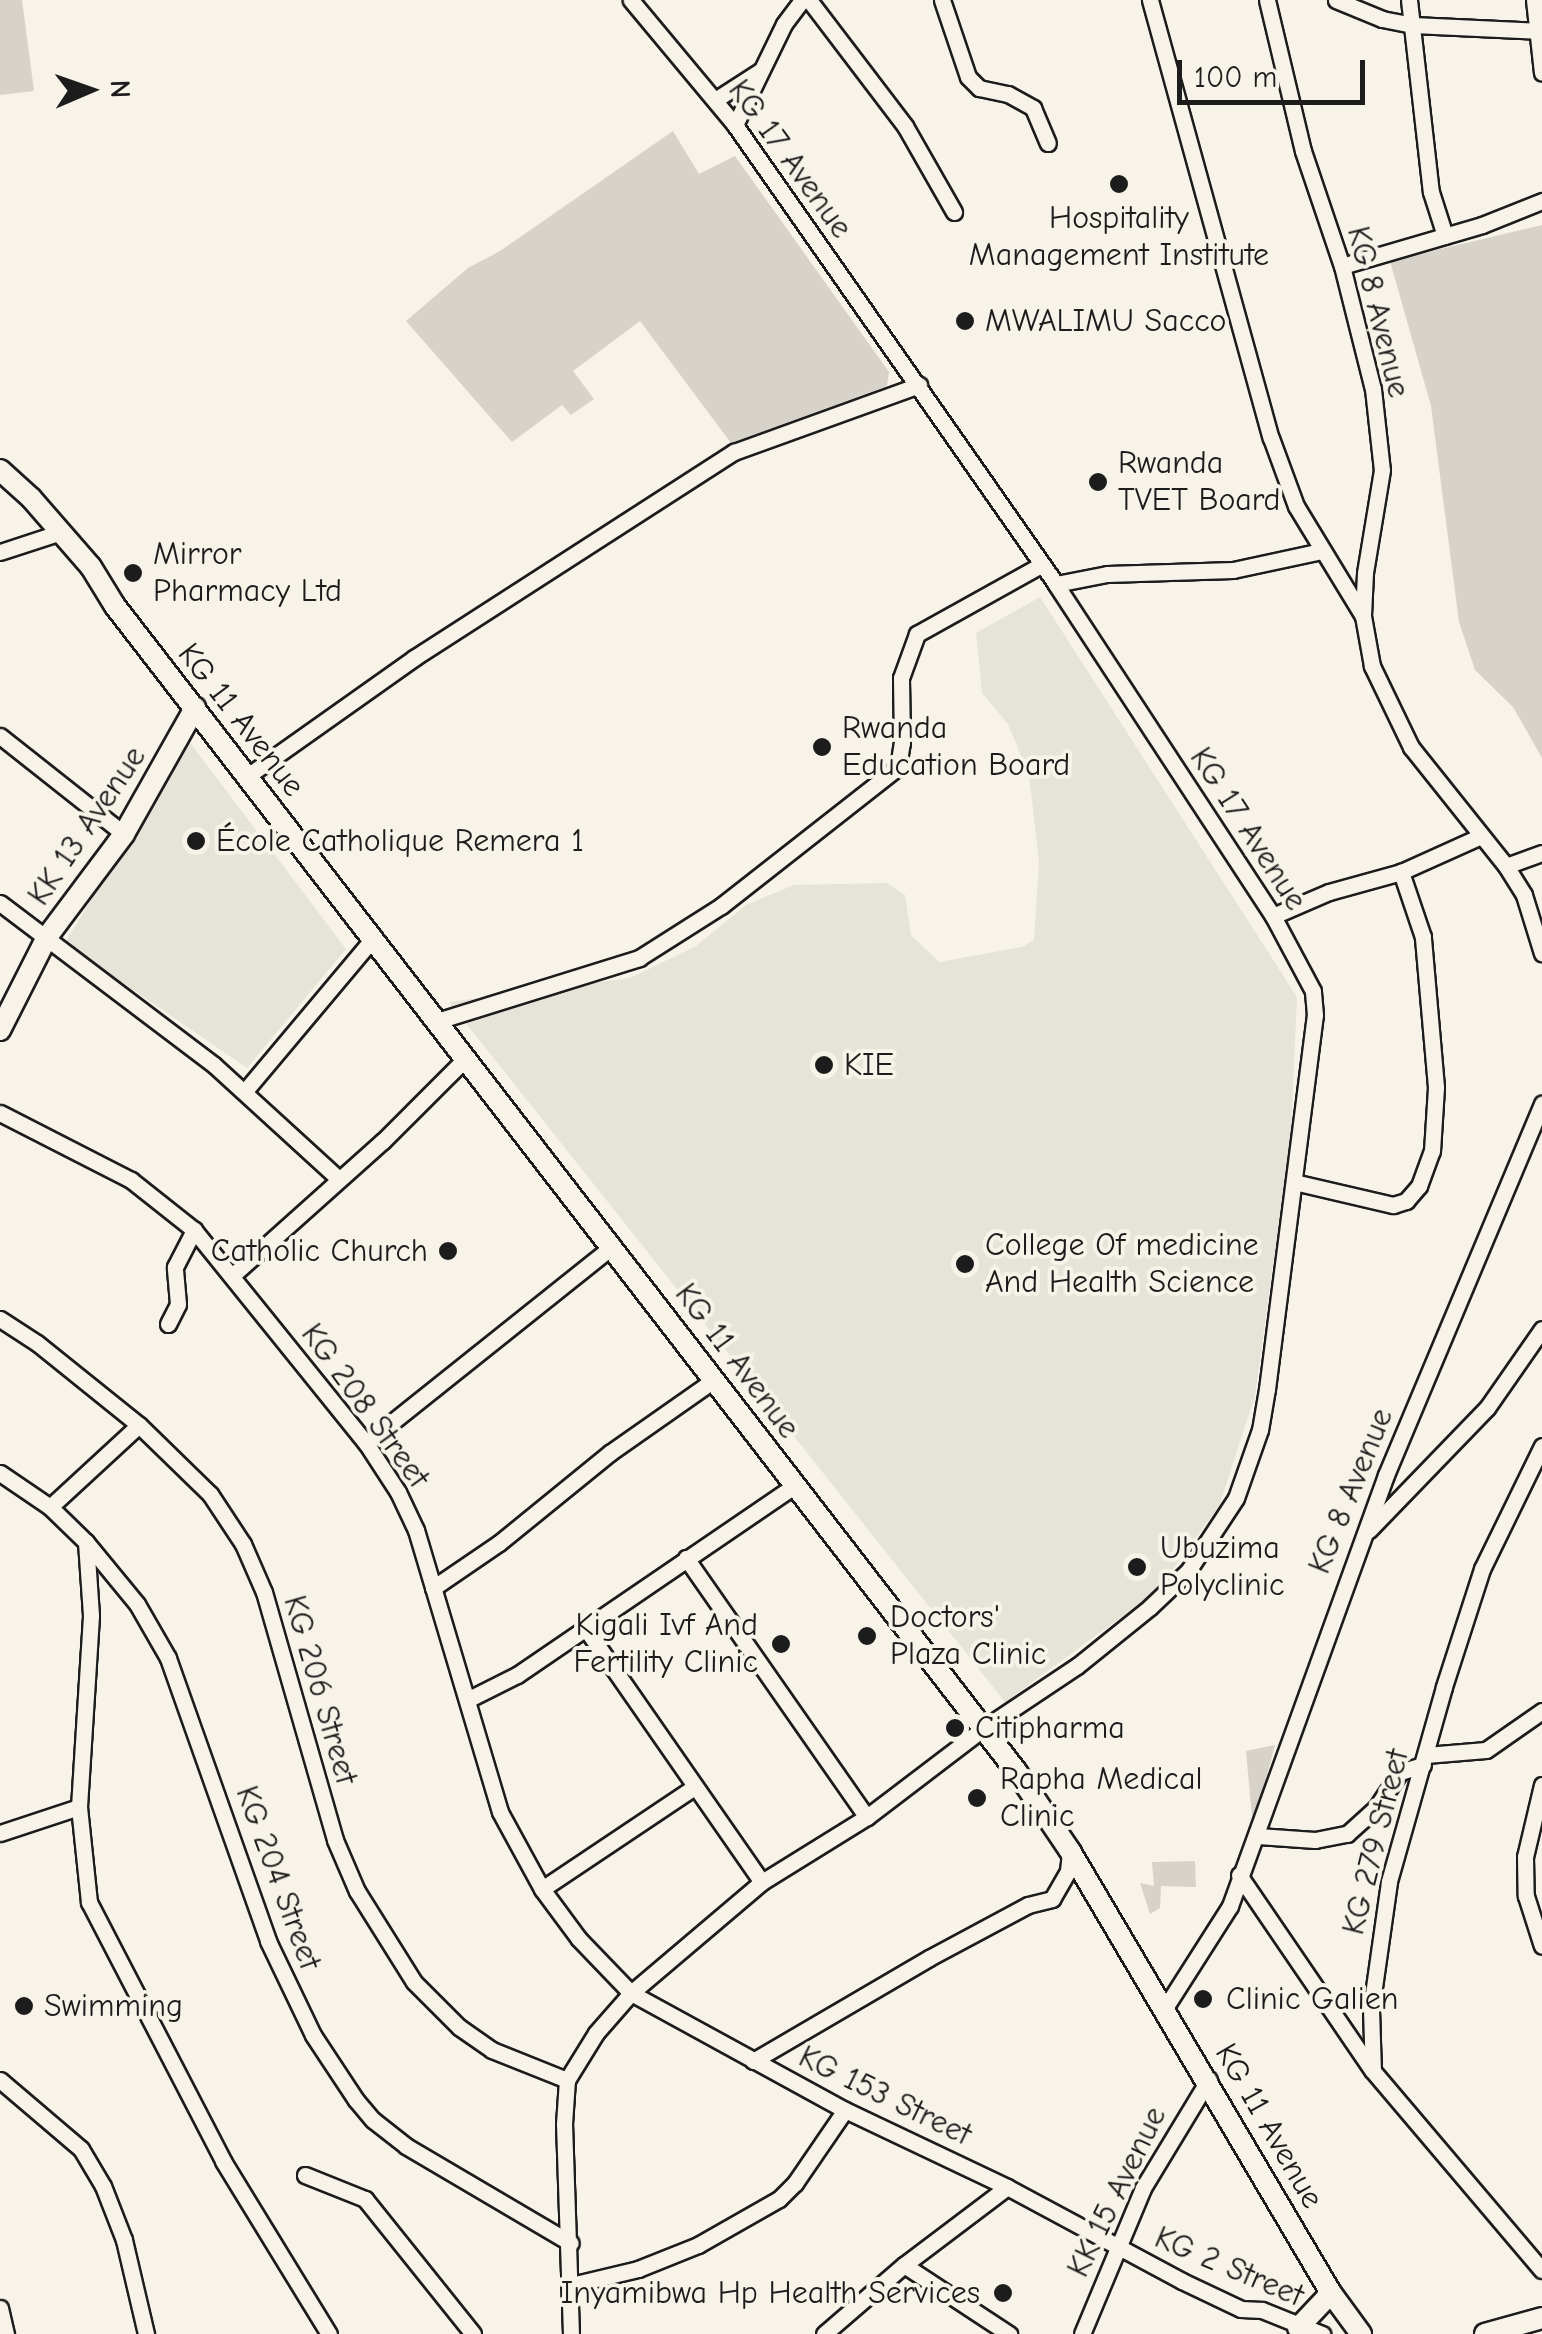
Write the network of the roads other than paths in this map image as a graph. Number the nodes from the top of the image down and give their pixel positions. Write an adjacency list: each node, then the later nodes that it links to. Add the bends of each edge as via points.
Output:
1 (631, 0): 13 (street, KG 17 Avenue)
2 (806, 0): 11 (street, via 784,24); 17 (street, via 905,126)
3 (942, 0): 15 (street, via 968,78 1032,108)
4 (1150, 0): 23 (street, via 1271,438 1296,506)
5 (1267, 0): 19 (street, KG 8 Avenue, via 1303,151)
6 (1336, 0): 9 (street)
7 (1410, 0): 9 (street)
8 (1534, 0): 10 (street)
9 (1412, 25): 10 (street); 18 (street, via 1431,192)
10 (1539, 31): 12 (street)
11 (760, 71): 13 (street); 14 (street)
12 (1542, 73)
13 (714, 100): 14 (street, KG 17 Avenue)
14 (734, 125): 20 (street, KG 17 Avenue)
15 (1048, 143)
16 (1542, 201): 18 (street)
17 (954, 212)
18 (1445, 236): 19 (street)
19 (1342, 266): 27 (street, KG 8 Avenue, via 1368,357 1382,470)
20 (919, 385): 25 (street, KG 17 Avenue); 30 (street, via 734,452 414,658)
21 (0, 470): 22 (main road, KG 11 Avenue)
22 (61, 532): 24 (street); 28 (main road, KG 11 Avenue)
23 (1322, 551): 26 (street, via 1233,570 1106,574); 27 (street)
24 (0, 552)
25 (1041, 565): 26 (street, KG 17 Avenue); 41 (street, via 917,634 900,678 898,767 763,874 639,958)
26 (1056, 584): 37 (street, KG 17 Avenue)
27 (1363, 616): 32 (street, KG 8 Avenue, via 1372,666 1411,747)
28 (195, 708): 30 (main road, KG 11 Avenue); 31 (main road, KK 13 Avenue)
29 (0, 736): 31 (street)
30 (246, 777): 39 (main road, KG 11 Avenue)
31 (124, 834): 38 (main road, KK 13 Avenue)
32 (1481, 836): 34 (street, KG 8 Avenue); 35 (street)
33 (1542, 853): 34 (street)
34 (1506, 866): 40 (street, KG 8 Avenue, via 1524,895)
35 (1402, 872): 37 (street); 48 (street, via 1423,937 1436,1087 1432,1151 1419,1186 1393,1206)
36 (0, 904): 38 (street)
37 (1273, 916): 48 (street, KG 17 Avenue, via 1313,991 1315,1015)
38 (46, 937): 42 (main road, KK 13 Avenue); 44 (street)
39 (374, 938): 41 (main road, KG 11 Avenue); 44 (street)
40 (1542, 952)
41 (437, 1021): 43 (main road, KG 11 Avenue)
42 (0, 1030)
43 (465, 1059): 47 (street); 50 (main road, KG 11 Avenue)
44 (245, 1092): 47 (street)
45 (1542, 1103): 62 (street, KG 8 Avenue)
46 (0, 1114): 49 (street, KG 208 Street, via 131,1180)
47 (339, 1179): 51 (street)
48 (1294, 1182): 69 (street, KG 17 Avenue, via 1260,1430 1236,1498 1188,1571 1159,1600)
49 (194, 1230): 51 (street, KG 208 Street); 53 (street, via 175,1267 178,1304)
50 (613, 1246): 55 (main road, KG 11 Avenue); 57 (street)
51 (234, 1274): 57 (street, KG 208 Street)
52 (0, 1319): 56 (street, KG 206 Street)
53 (168, 1324)
54 (1542, 1329): 62 (street, via 1487,1408)
55 (714, 1380): 60 (main road, KG 11 Avenue); 65 (street)
56 (139, 1425): 61 (street); 89 (street, KG 206 Street, via 210,1494 244,1544 264,1592 334,1840 356,1890 414,1982 492,2050)
57 (366, 1444): 65 (street, KG 208 Street, via 416,1530)
58 (1542, 1446): 70 (street, KG 279 Street, via 1482,1569)
59 (0, 1473): 61 (street, KG 204 Street)
60 (793, 1487): 64 (street); 69 (main road, KG 11 Avenue)
61 (50, 1507): 63 (street, KG 204 Street)
62 (1366, 1532): 76 (street, KG 8 Avenue)
63 (86, 1542): 73 (street, via 91,1616); 93 (street, KG 204 Street, via 136,1604 168,1658 268,1942 335,2070 372,2120 406,2146)
64 (686, 1558): 66 (street); 74 (street)
65 (433, 1588): 67 (street, KG 208 Street)
66 (586, 1630): 67 (street); 72 (street)
67 (469, 1700): 80 (street, KG 208 Street, via 500,1812)
68 (1542, 1711): 70 (street, via 1486,1750)
69 (984, 1728): 74 (street, KG 17 Avenue); 77 (main road, KG 11 Avenue)
70 (1424, 1760): 76 (street, via 1400,1772 1376,1808 1347,1834 1316,1840); 86 (street, KG 279 Street, via 1376,1956)
71 (1542, 1785): 81 (street, via 1524,1857)
72 (693, 1788): 79 (street); 80 (street)
73 (78, 1806): 75 (street); 104 (street, via 89,1902 223,2160)
74 (867, 1816): 79 (street, KG 17 Avenue)
75 (0, 1832)
76 (1258, 1836): 78 (street, KG 8 Avenue)
77 (1070, 1850): 84 (main road, KG 11 Avenue); 85 (street, via 1068,1871 1052,1899 929,1958)
78 (1239, 1876): 84 (street, KG 8 Avenue, via 1230,1906); 86 (street)
79 (762, 1882): 83 (street, KG 17 Avenue)
80 (542, 1889): 83 (street, KG 208 Street)
81 (1534, 1894): 82 (street)
82 (1541, 1940)
83 (631, 1993): 85 (street, KG 153 Street); 89 (street, KG 17 Avenue)
84 (1165, 2008): 87 (main road, KG 11 Avenue)
85 (753, 2060): 90 (street, KG 153 Street)
86 (1373, 2071): 96 (street)
87 (1208, 2078): 94 (street, KK 15 Avenue); 98 (main road, KG 11 Avenue)
88 (0, 2080): 103 (street, via 81,2148 103,2186 124,2240)
89 (567, 2080): 93 (street)
90 (845, 2110): 92 (street, KG 153 Street); 97 (street, via 779,2199 698,2245)
91 (305, 2175): 105 (street, via 365,2200)
92 (1007, 2187): 94 (street, KG 153 Street); 95 (street)
93 (572, 2243): 97 (street)
94 (1116, 2248): 101 (street, KG 2 Street, via 1240,2310 1262,2310); 109 (street, KK 15 Avenue)
95 (904, 2264): 107 (street); 108 (street)
96 (1542, 2270)
97 (571, 2285): 106 (street)
98 (1332, 2293): 101 (main road); 111 (main road, KG 11 Avenue)
99 (0, 2308): 102 (street)
100 (1542, 2318): 112 (main road)
101 (1298, 2328): 110 (street, KG 2 Street)
102 (6, 2334)
103 (146, 2334)
104 (329, 2334)
105 (473, 2334)
106 (571, 2334)
107 (824, 2334)
108 (1009, 2334)
109 (1082, 2334)
110 (1322, 2334)
111 (1361, 2334)
112 (1484, 2334)

